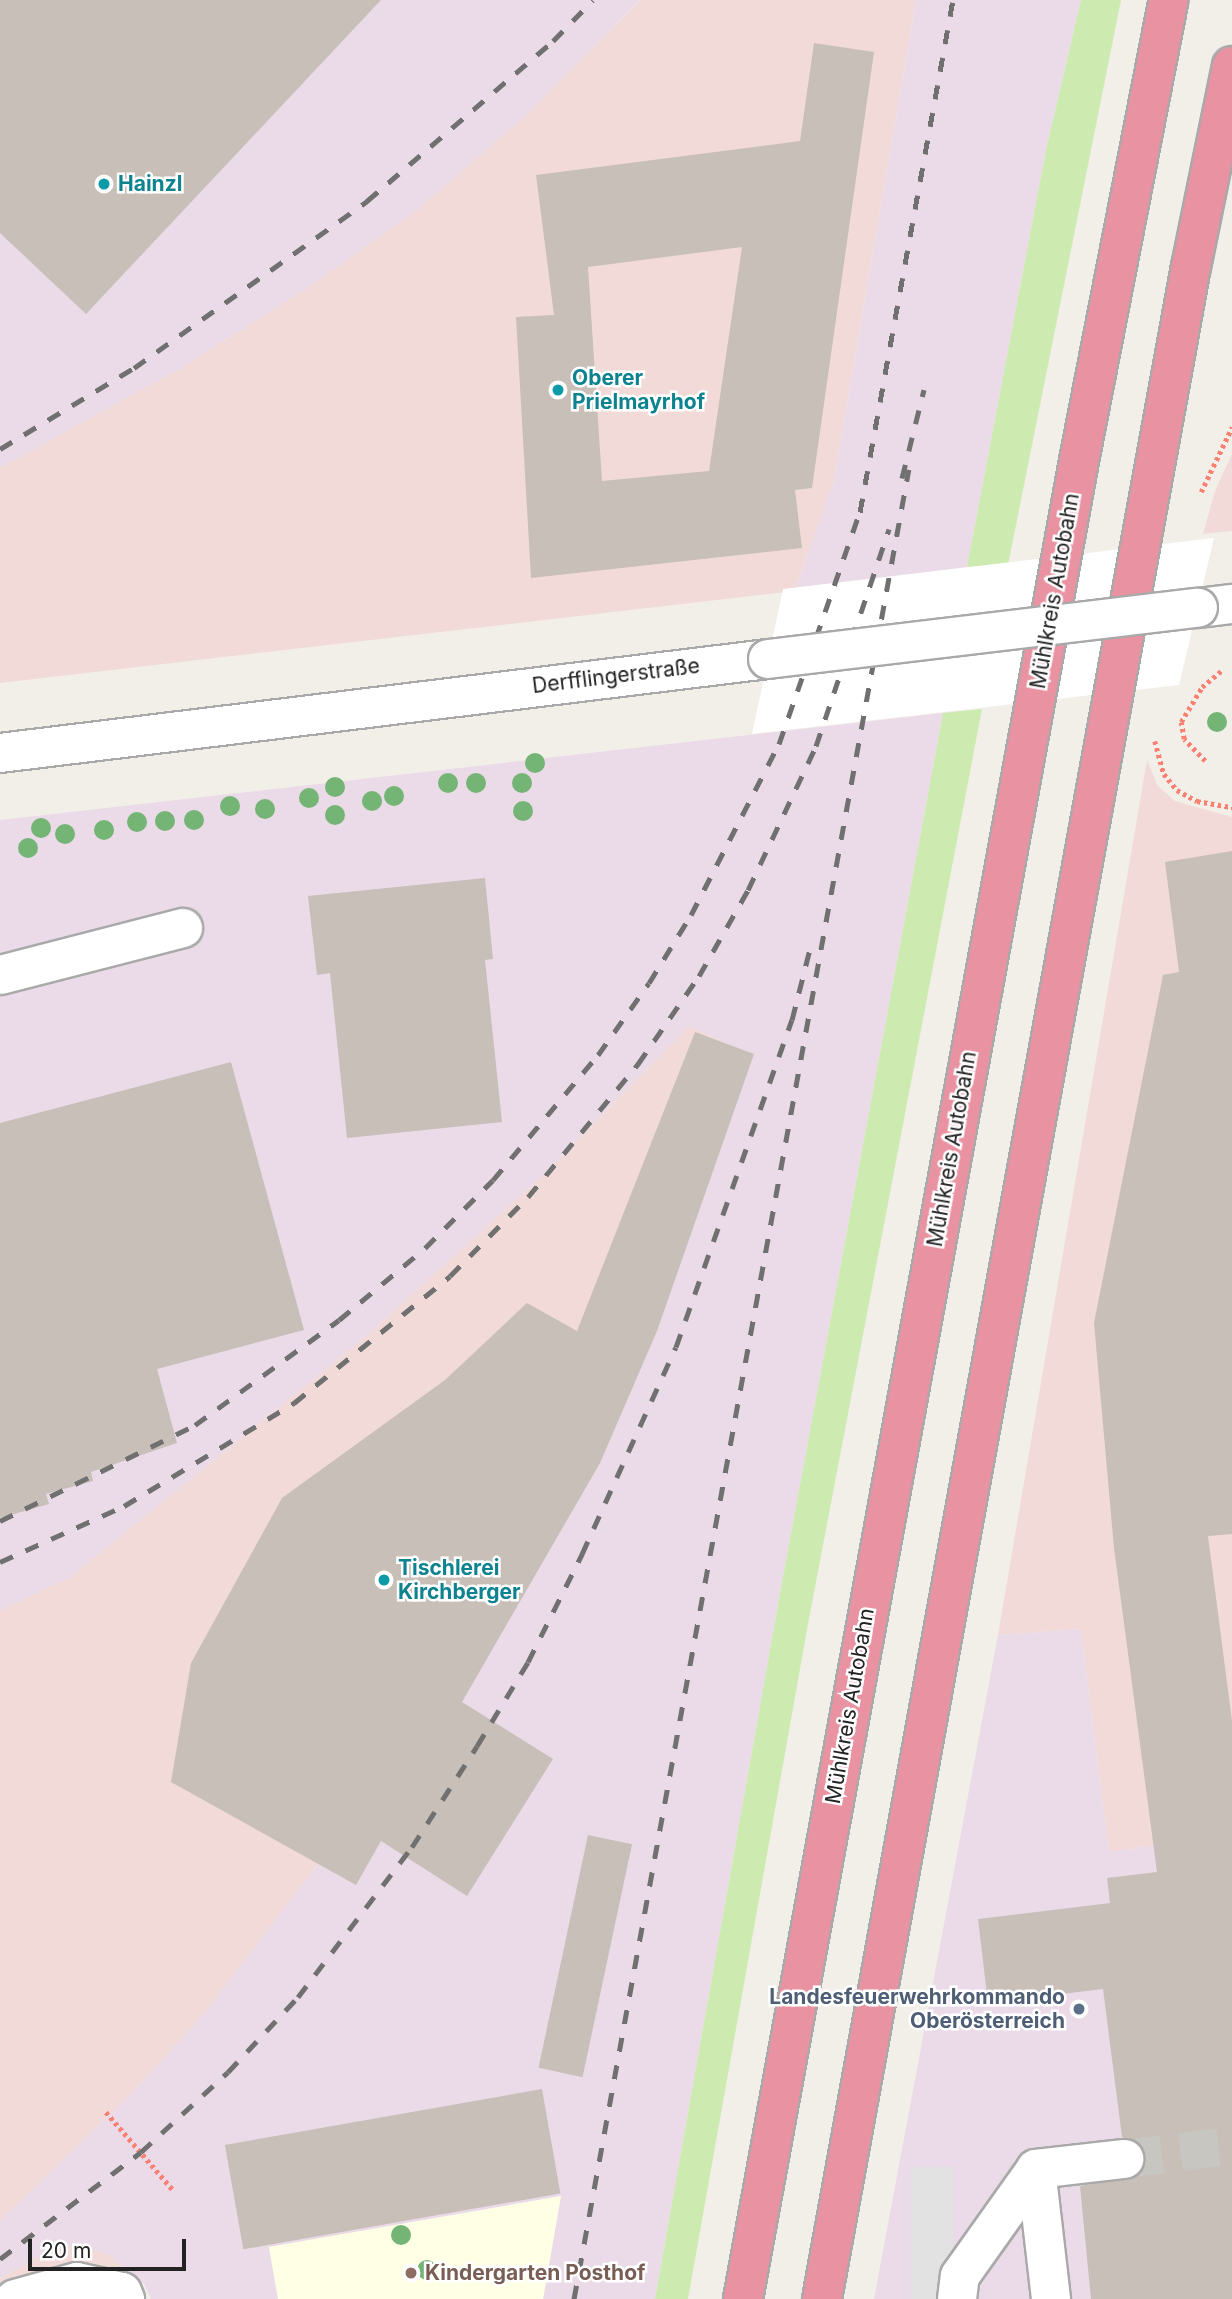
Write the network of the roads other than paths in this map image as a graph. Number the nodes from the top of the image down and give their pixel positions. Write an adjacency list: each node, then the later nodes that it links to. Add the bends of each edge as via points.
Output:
1 (1169, 0): 11 (highway, Mühlkreis Autobahn, via 1045,643)
2 (1232, 66): 12 (highway, via 1184,308)
3 (1215, 606): 4 (street, Derfflingerstraße, bridge)
4 (0, 753)
5 (183, 928): 6 (street)
6 (0, 975)
7 (1124, 2159): 8 (street)
8 (1036, 2169): 13 (street, via 960,2276); 14 (street)
9 (124, 2295): 10 (street, via 77,2282)
10 (15, 2299)
11 (743, 2299)
12 (822, 2299)
13 (957, 2299)
14 (1051, 2299)

